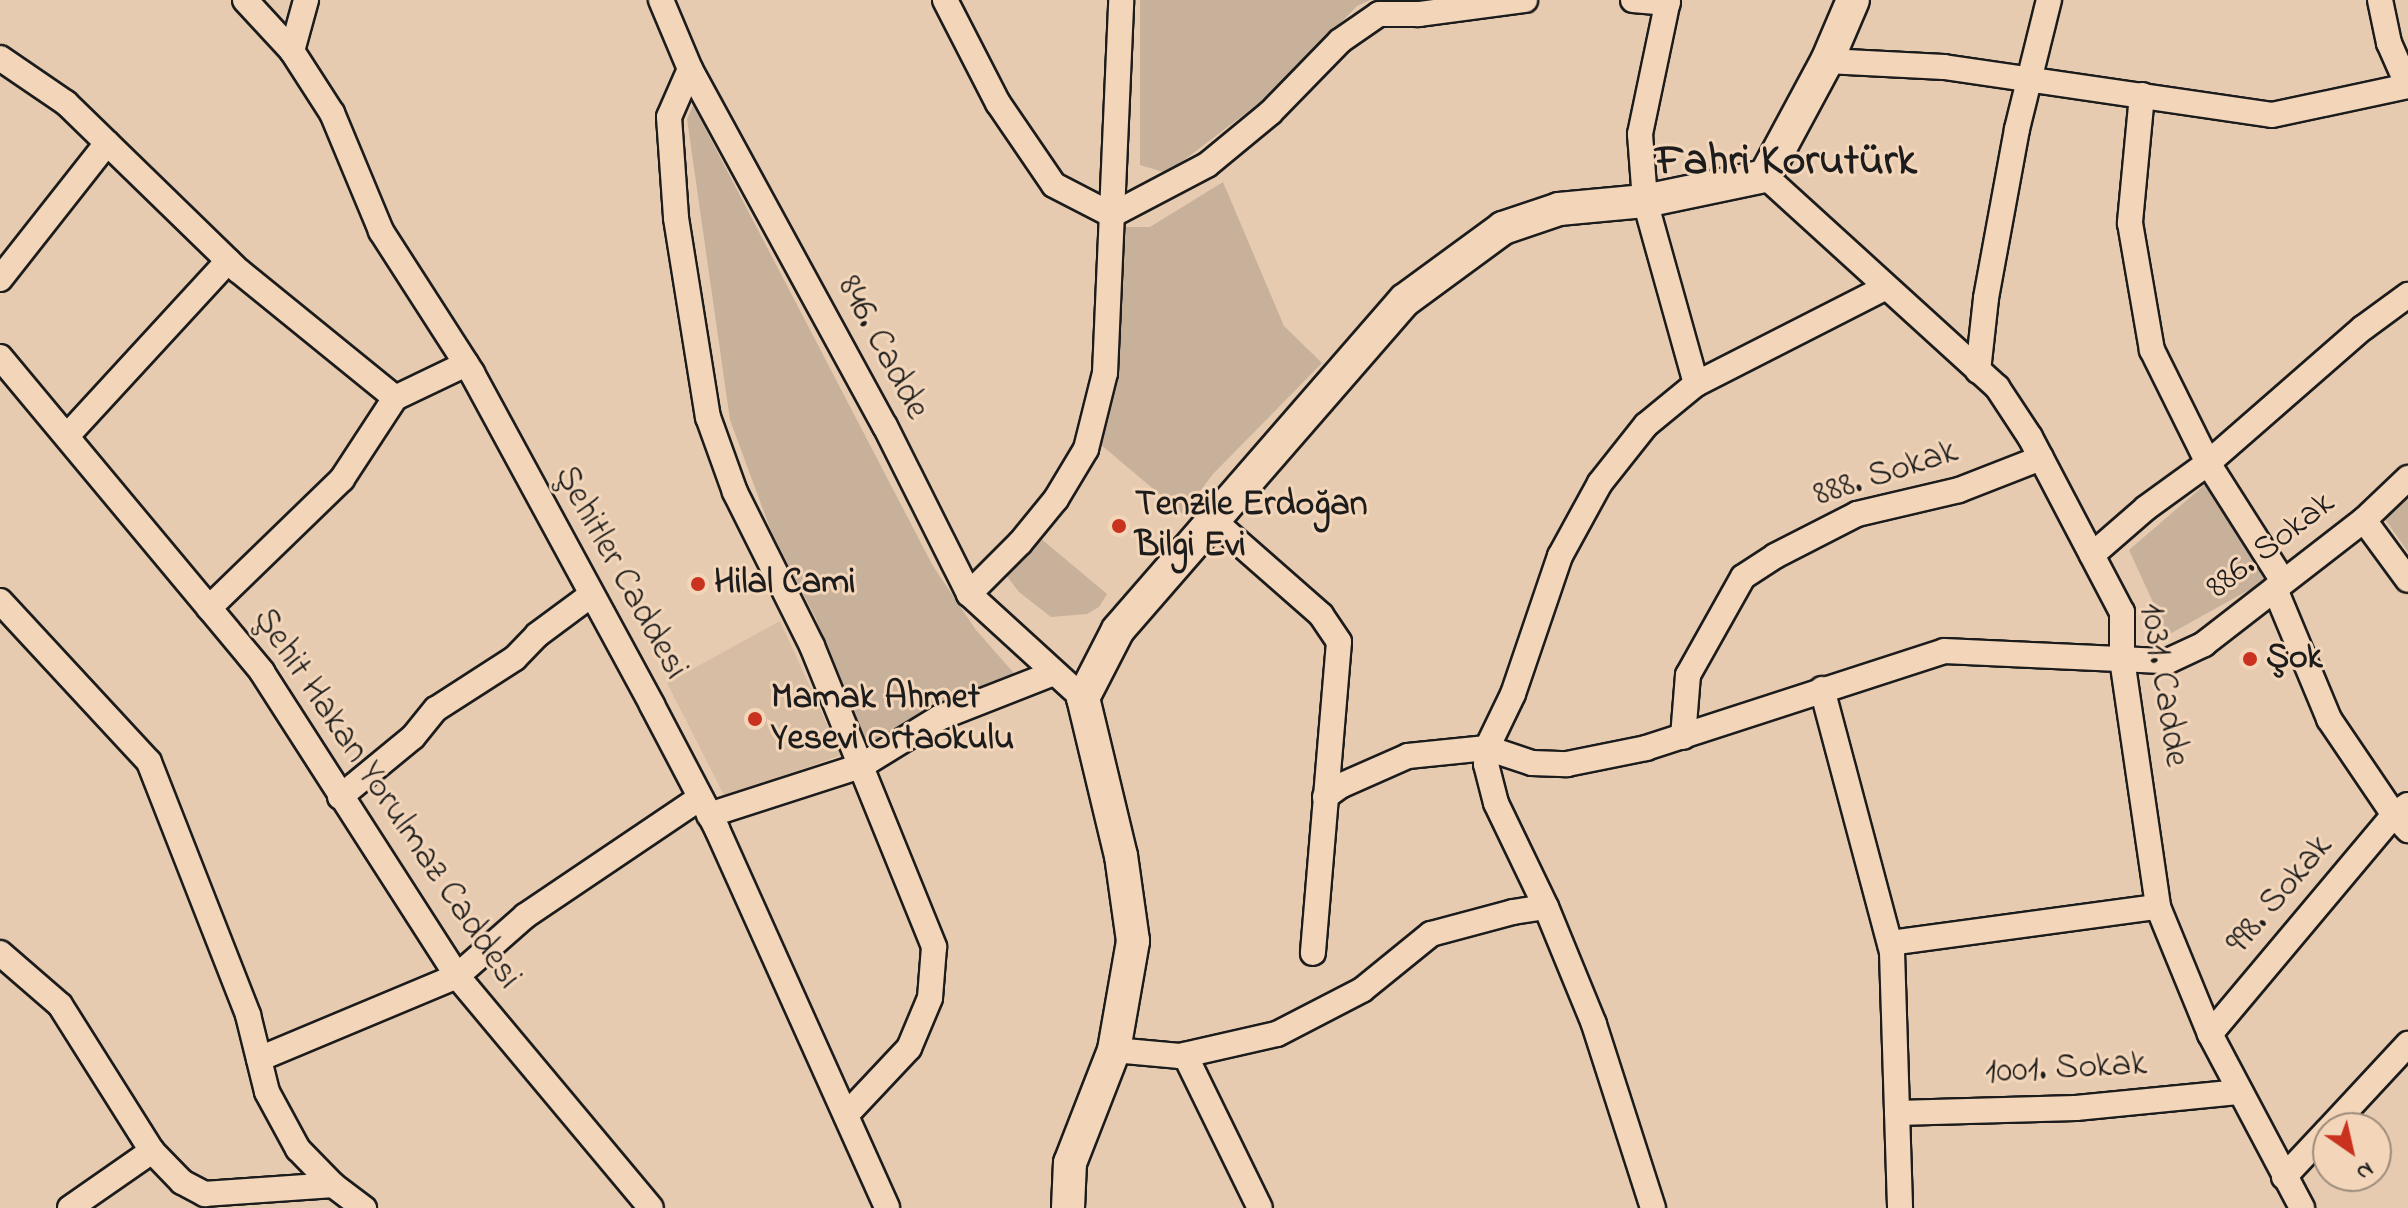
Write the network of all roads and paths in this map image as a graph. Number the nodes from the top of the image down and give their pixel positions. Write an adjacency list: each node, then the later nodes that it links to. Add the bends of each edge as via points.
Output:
1 (245, 0): 12 (street, Şehitler Caddesi)
2 (306, 0): 12 (street)
3 (661, 0): 15 (street, 846. Cadde)
4 (945, 0): 22 (street, via 998,103 1054,185)
5 (1121, 0): 22 (street)
6 (1525, 0): 22 (street, via 1379,14 1340,41 1270,113 1207,165)
7 (1633, 0): 11 (street)
8 (1853, 0): 14 (main road)
9 (2049, 0): 16 (street)
10 (2380, 0): 17 (street, via 2389,43)
11 (1668, 2): 21 (street, via 1640,134)
12 (292, 51): 28 (street, Şehitler Caddesi, via 332,113 381,231)
13 (0, 58): 19 (street, via 66,103)
14 (1827, 61): 16 (street, via 1944,67); 20 (main road)
15 (690, 69): 41 (street, 846. Cadde, via 885,426); 51 (street, via 669,117 676,218 708,417 735,492 812,646)
16 (2029, 79): 18 (street); 29 (street, via 1986,298)
17 (2408, 86): 18 (street, via 2272,115)
18 (2142, 95): 34 (street, via 2130,223 2152,350)
19 (107, 143): 23 (street); 24 (street)
20 (1765, 176): 21 (main road); 25 (street, 1031. Cadde)
21 (1645, 201): 30 (street); 36 (main road, via 1559,209 1503,228 1405,300)
22 (1112, 215): 41 (street, via 1105,373 1086,449 1056,499)
23 (228, 261): 31 (street); 32 (street)
24 (0, 279)
25 (1886, 287): 29 (street, 1031. Cadde); 30 (street)
26 (2408, 295): 34 (street)
27 (0, 357): 32 (street, Şehit Hakan Yorulmaz Caddesi)
28 (466, 364): 31 (street); 42 (street, Şehitler Caddesi)
29 (1978, 371): 33 (street, 1031. Cadde, via 1997,387)
30 (1696, 384): 50 (street, via 1646,425 1600,483 1560,556 1513,694)
31 (395, 398): 44 (street, via 342,479)
32 (67, 436): 44 (street, Şehit Hakan Yorulmaz Caddesi)
33 (2041, 458): 38 (street, 1031. Cadde); 49 (street, 888. Sokak, via 1959,490 1857,514 1743,577 1688,675)
34 (2208, 463): 38 (street); 40 (street)
35 (2408, 478): 37 (street, 886. Sokak)
36 (1213, 520): 48 (main road, via 1118,630); 53 (street, via 1321,615 1339,642)
37 (2364, 520): 39 (street); 40 (street, 886. Sokak)
38 (2092, 555): 45 (street, 1031. Cadde, via 2122,612)
39 (2408, 580)
40 (2279, 585): 45 (street, 886. Sokak, via 2204,644 2168,661); 55 (street, via 2329,719)
41 (969, 594): 46 (street, 846. Cadde)
42 (591, 595): 52 (street, via 515,658 436,709 392,756); 54 (street, Şehitler Caddesi)
43 (0, 601): 66 (street, via 149,762 248,1015)
44 (209, 608): 52 (street, Şehit Hakan Yorulmaz Caddesi, via 262,672)
45 (2122, 659): 47 (street, 886. Sokak, via 1944,651); 57 (street, 1031. Cadde)
46 (1054, 673): 48 (street, 846. Cadde); 51 (street, via 939,718)
47 (1822, 689): 49 (street, 886. Sokak); 58 (street)
48 (1083, 698): 64 (main road, via 1121,856 1133,941)
49 (1683, 737): 50 (street, 886. Sokak, via 1567,764 1532,763)
50 (1487, 748): 53 (street, via 1408,756); 56 (street, via 1496,803)
51 (861, 766): 54 (street); 70 (street, via 934,947 930,998 909,1048)
52 (340, 797): 61 (street, Şehit Hakan Yorulmaz Caddesi)
53 (1325, 797): 60 (street)
54 (705, 807): 61 (street, via 525,916); 70 (street, Şehitler Caddesi)
55 (2403, 817): 62 (street, 998. Sokak)
56 (1546, 907): 65 (street, via 1431,934 1362,990 1277,1034); 81 (street, via 1621,1099)
57 (2158, 907): 58 (street); 62 (street, 1031. Cadde)
58 (1890, 943): 69 (street)
59 (0, 953): 72 (street, via 60,1005)
60 (1313, 953)
61 (457, 976): 66 (street); 77 (street, Şehit Hakan Yorulmaz Caddesi)
62 (2210, 1034): 67 (street, 1031. Cadde)
63 (2408, 1044): 68 (street)
64 (1114, 1050): 65 (street); 79 (main road, via 1070,1163)
65 (1185, 1055): 80 (street)
66 (259, 1059): 74 (street, via 267,1092 298,1149)
67 (2240, 1092): 69 (street, 1001. Sokak, via 2076,1108); 73 (street, 1031. Cadde)
68 (2345, 1112)
69 (1897, 1113): 82 (street)
70 (846, 1115): 78 (street, Şehitler Caddesi)
71 (2312, 1147): 73 (street)
72 (152, 1151): 74 (street, via 182,1182 205,1194); 76 (street)
73 (2284, 1177): 83 (street, 1031. Cadde)
74 (333, 1185): 75 (street)
75 (363, 1207)
76 (70, 1208)
77 (651, 1208)
78 (887, 1208)
79 (1068, 1208)
80 (1260, 1208)
81 (1653, 1208)
82 (1900, 1208)
83 (2302, 1208)

